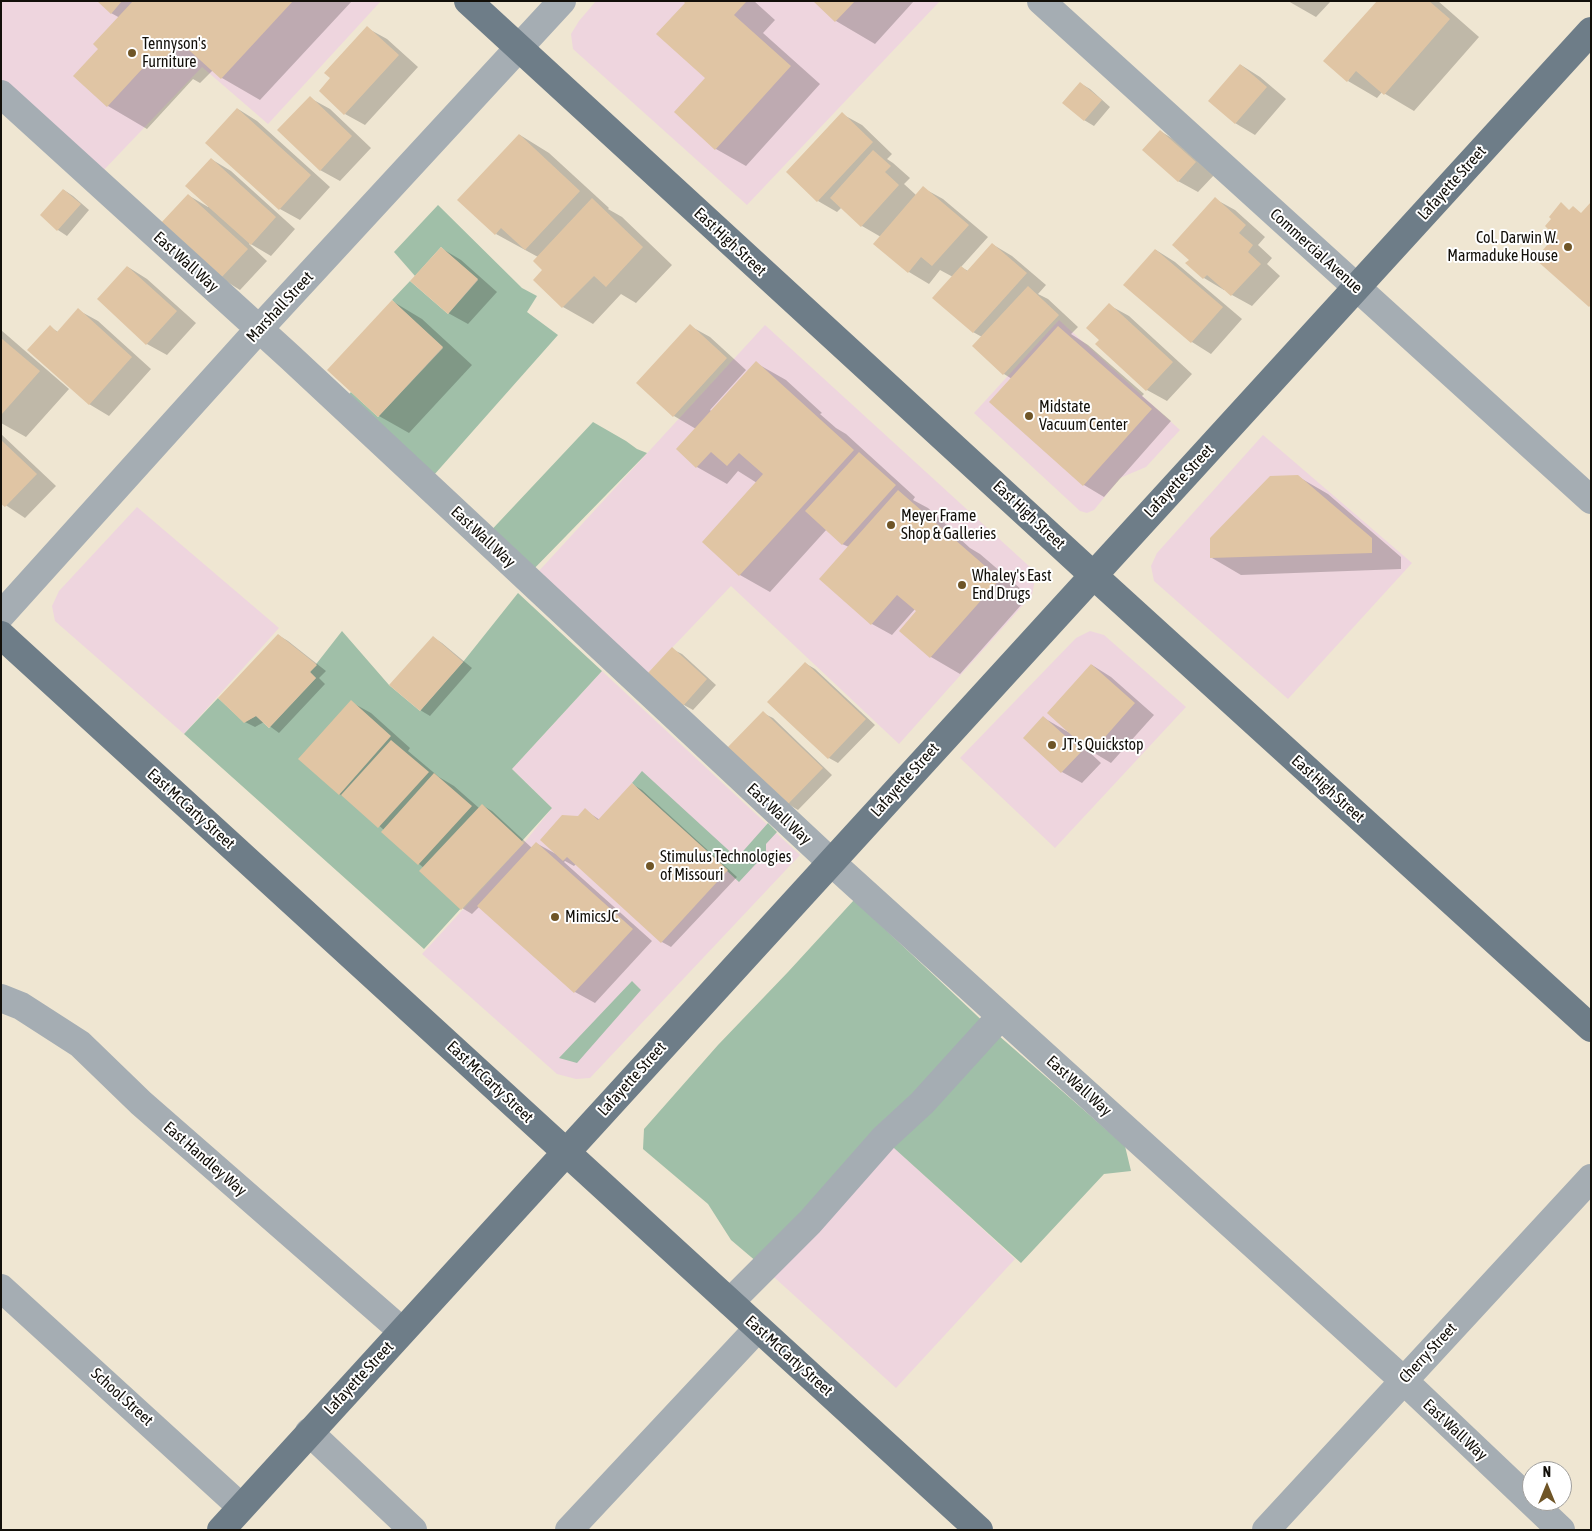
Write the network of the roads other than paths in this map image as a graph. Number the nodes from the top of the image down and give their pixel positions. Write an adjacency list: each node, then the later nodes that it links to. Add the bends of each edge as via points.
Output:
1 (468, 1): 5 (main road, East High Street)
2 (562, 1): 5 (street, Marshall Street)
3 (1041, 1): 7 (street, Commercial Avenue)
4 (1591, 31): 7 (main road, Lafayette Street)
5 (519, 48): 8 (street, Marshall Street); 10 (main road, East High Street)
6 (1, 94): 8 (street, East Wall Way)
7 (1356, 288): 9 (street, Commercial Avenue); 10 (main road, Lafayette Street)
8 (259, 329): 11 (street, Marshall Street); 13 (street, East Wall Way)
9 (1591, 500)
10 (1093, 575): 13 (main road, Lafayette Street); 16 (main road, East High Street)
11 (1, 615)
12 (1, 635): 17 (main road, East McCarty Street)
13 (831, 862): 15 (street, East Wall Way); 17 (main road, Lafayette Street)
14 (1, 998): 22 (street, East Handley Way, via 21,1006 80,1044 141,1103)
15 (1001, 1016): 20 (street, via 922,1103 884,1138 810,1222); 23 (street, East Wall Way)
16 (1591, 1028)
17 (566, 1151): 20 (main road, East McCarty Street); 22 (main road, Lafayette Street)
18 (1591, 1178): 23 (street, Cherry Street)
19 (1, 1288): 25 (street, School Street)
20 (730, 1302): 21 (main road, East McCarty Street)
21 (758, 1328): 28 (street); 29 (main road, East McCarty Street)
22 (402, 1331): 24 (main road, Lafayette Street)
23 (1403, 1380): 30 (street, Cherry Street); 31 (street, East Wall Way)
24 (309, 1432): 25 (main road, Lafayette Street); 27 (street)
25 (241, 1507): 26 (main road, Lafayette Street)
26 (221, 1530)
27 (413, 1530)
28 (570, 1530)
29 (979, 1530)
30 (1266, 1530)
31 (1561, 1530)

